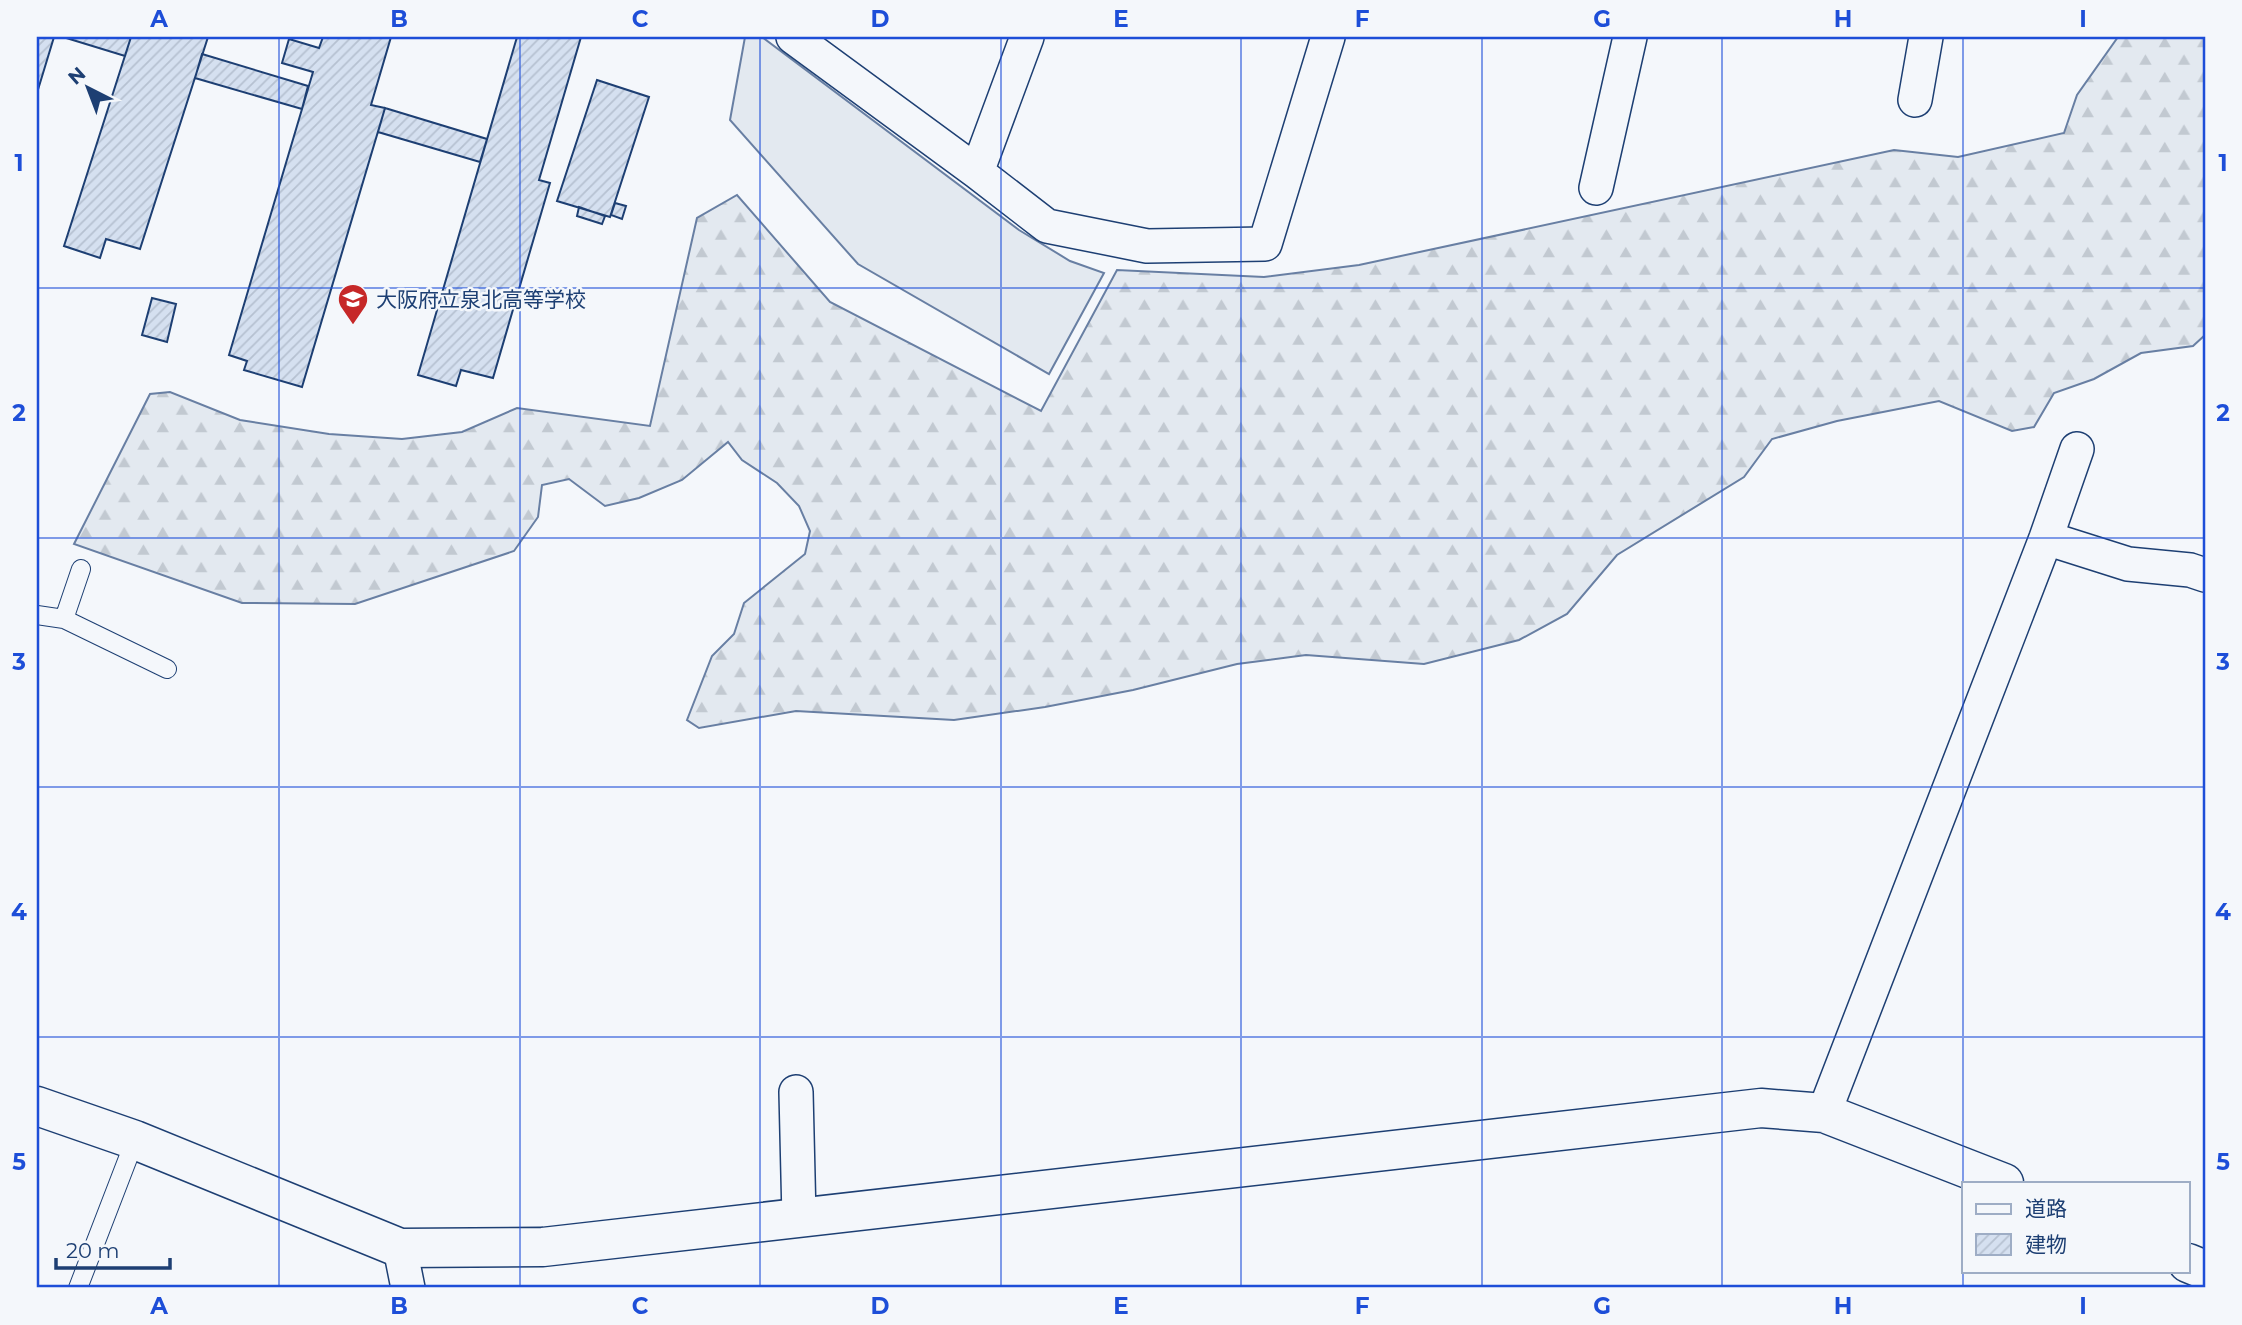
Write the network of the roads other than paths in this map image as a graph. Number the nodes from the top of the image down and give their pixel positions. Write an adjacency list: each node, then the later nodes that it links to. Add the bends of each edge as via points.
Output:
1 (793, 37): 7 (street)
2 (1027, 37): 7 (street)
3 (1328, 37): 7 (street, via 1265,244 1147,246 1047,226)
4 (1630, 37): 8 (street)
5 (1926, 37): 6 (street)
6 (1915, 100)
7 (977, 172)
8 (1596, 188)
9 (2077, 449): 10 (street)
10 (2046, 538): 12 (street, via 2128,564); 18 (street)
11 (80, 569): 14 (lane)
12 (2205, 575)
13 (37, 615): 14 (lane)
14 (64, 620): 15 (lane)
15 (167, 669)
16 (796, 1092): 21 (street)
17 (37, 1105): 19 (street)
18 (1824, 1113): 20 (street); 21 (street, via 1761,1108)
19 (135, 1140): 22 (street); 23 (lane)
20 (2001, 1182)
21 (799, 1218): 22 (street, via 543,1247)
22 (400, 1248): 24 (street)
23 (78, 1288)
24 (408, 1288)

